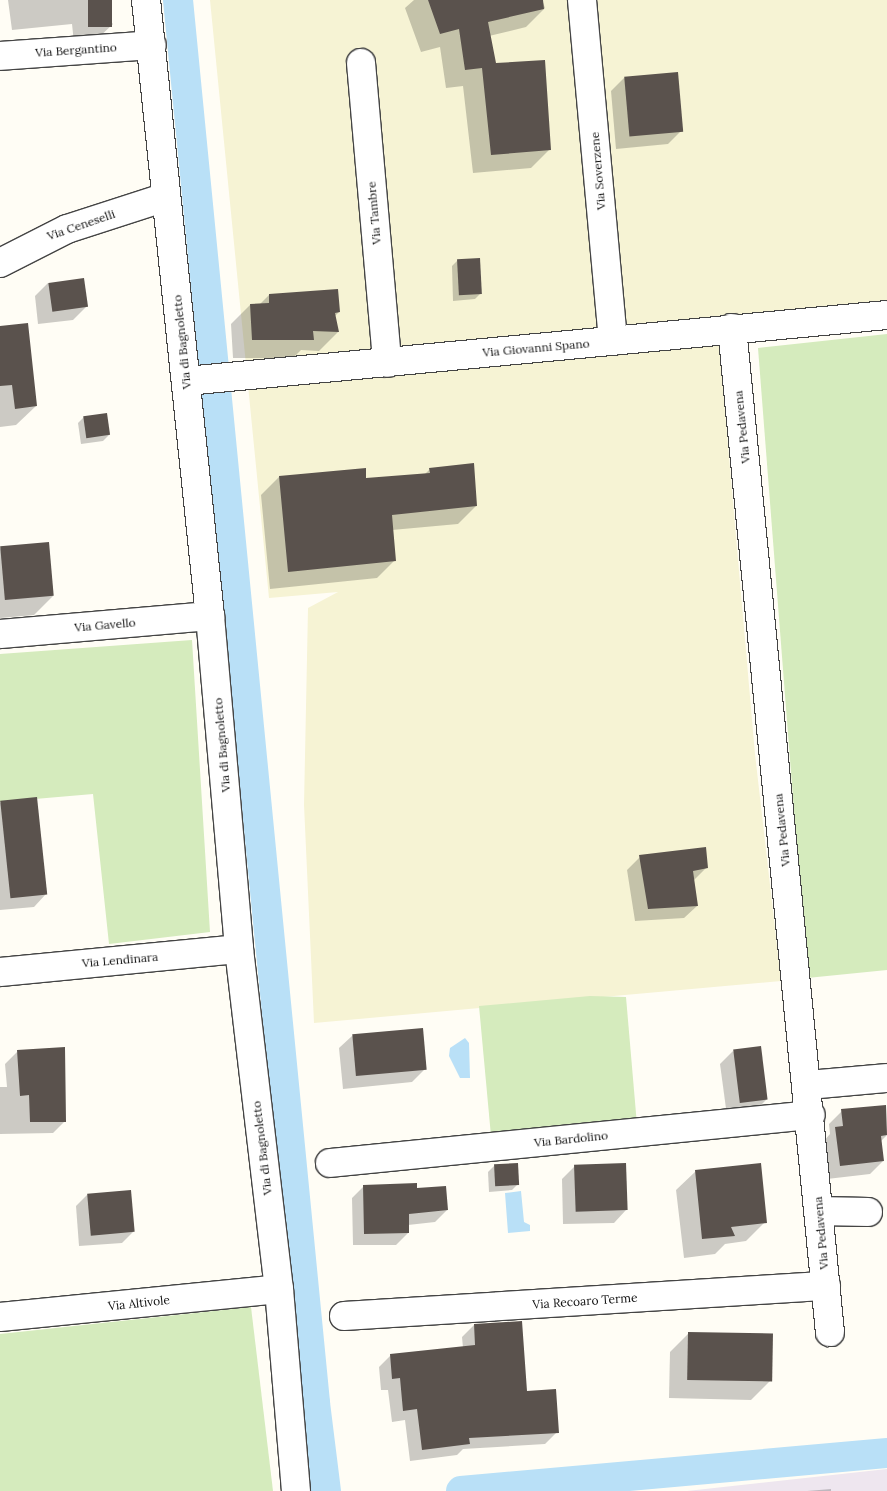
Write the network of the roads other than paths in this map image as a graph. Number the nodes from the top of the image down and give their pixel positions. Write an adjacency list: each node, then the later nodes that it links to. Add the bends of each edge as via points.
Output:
1 (146, 0): 3 (street, Via di Bagnoletto)
2 (582, 0): 10 (street, Via Soverzene)
3 (152, 46): 4 (street, Via Bergantino); 6 (street, Via di Bagnoletto)
4 (0, 56)
5 (361, 64): 11 (street, Via Tambre)
6 (166, 197): 7 (street, Via Ceneselli, via 60,231); 12 (street, Via di Bagnoletto)
7 (0, 263)
8 (887, 315): 9 (street, Via Giovanni Spano)
9 (732, 328): 10 (street, Via Giovanni Spano); 18 (street, Via Pedavena)
10 (614, 341): 11 (street, Via Giovanni Spano)
11 (387, 362): 12 (street, Via Giovanni Spano)
12 (195, 380): 13 (street, Via di Bagnoletto)
13 (210, 616): 14 (street, Via Gavello); 15 (street, Via di Bagnoletto)
14 (0, 634)
15 (239, 949): 16 (street, Via Lendinara); 24 (street, Via di Bagnoletto)
16 (0, 972)
17 (887, 1078): 18 (street)
18 (808, 1085): 19 (street, Via Pedavena)
19 (811, 1115): 20 (street, Via Bardolino); 21 (street, Via Pedavena)
20 (330, 1163)
21 (819, 1211): 22 (street); 23 (street, Via Pedavena)
22 (868, 1212)
23 (826, 1286): 25 (street, Via Recoaro Terme); 27 (street, Via Pedavena)
24 (279, 1289): 26 (street, Via Altivole); 28 (street, Via di Bagnoletto)
25 (344, 1316)
26 (0, 1317)
27 (830, 1332)
28 (295, 1478)

